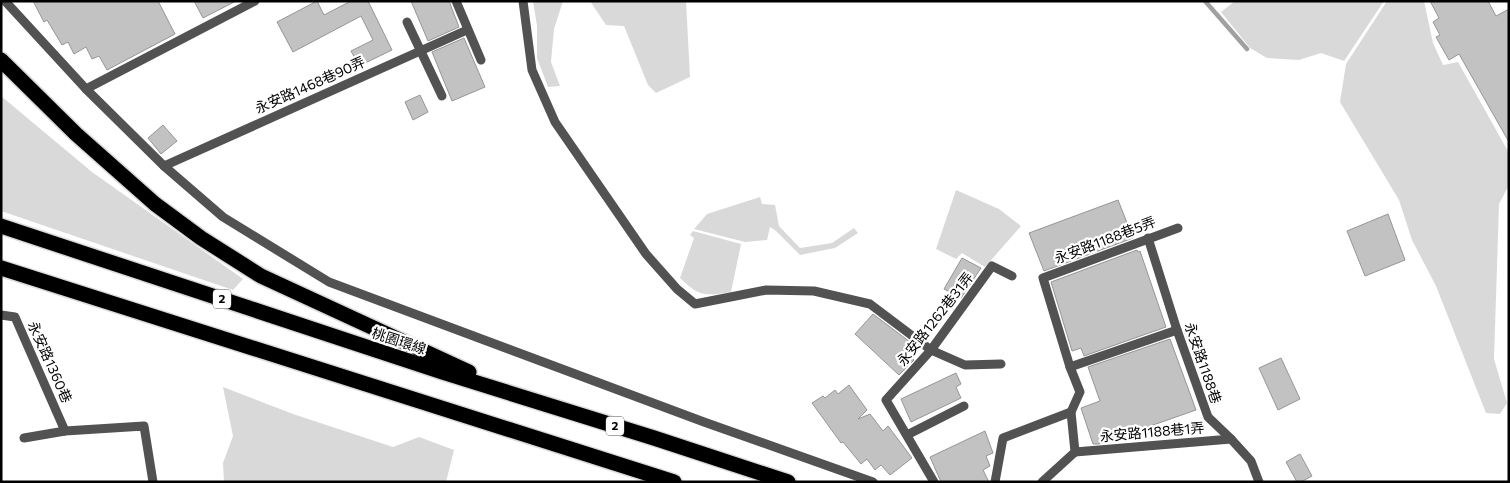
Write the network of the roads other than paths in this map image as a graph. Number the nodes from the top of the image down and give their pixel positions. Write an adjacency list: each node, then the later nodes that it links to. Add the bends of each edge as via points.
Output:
1 (5, 1): 10 (lane)
2 (255, 1): 10 (lane)
3 (456, 1): 6 (lane)
4 (523, 1): 22 (lane, via 532,70 556,122 646,254 676,289 695,304 766,290 814,290 870,304)
5 (407, 22): 7 (lane)
6 (468, 30): 7 (lane, 永安路1468巷90弄); 8 (lane)
7 (419, 51): 11 (lane); 12 (lane, 永安路1468巷90弄)
8 (481, 60)
9 (2, 61): 24 (highway, via 83,140 155,204 201,238 261,276)
10 (86, 89): 12 (lane)
11 (442, 96)
12 (164, 166): 36 (lane, via 222,217 329,282)
13 (1, 226): 24 (highway, 桃園環線 / 2)
14 (1178, 228): 15 (lane, 永安路1188巷5弄)
15 (1148, 238): 21 (lane, 永安路1188巷); 25 (lane, 永安路1188巷5弄, via 1043,278)
16 (1, 268): 34 (highway)
17 (1012, 276): 22 (lane, 永安路1262巷31弄, via 992,266)
18 (1, 316): 19 (lane, 永安路1360巷)
19 (15, 317): 20 (lane); 28 (lane, 永安路1360巷)
20 (1, 322)
21 (1177, 330): 25 (lane); 31 (lane, 永安路1188巷, via 1208,417)
22 (931, 350): 23 (lane, via 965,365); 29 (lane, 永安路1262巷31弄, via 886,400)
23 (1001, 364)
24 (444, 367): 35 (highway, 2, via 524,397)
25 (1070, 367): 27 (lane, via 1080,392)
26 (964, 406): 29 (lane)
27 (1071, 412): 32 (lane); 38 (lane, via 1003,438)
28 (65, 431): 30 (lane); 33 (lane, via 144,426)
29 (907, 435): 37 (lane, 永安路1262巷31弄)
30 (24, 438)
31 (1231, 439): 32 (lane, 永安路1188巷1弄); 40 (lane, 永安路1188巷, via 1251,460)
32 (1075, 452): 39 (lane)
33 (154, 482)
34 (674, 482)
35 (788, 482)
36 (873, 482)
37 (934, 482)
38 (995, 482)
39 (1042, 482)
40 (1259, 482)

